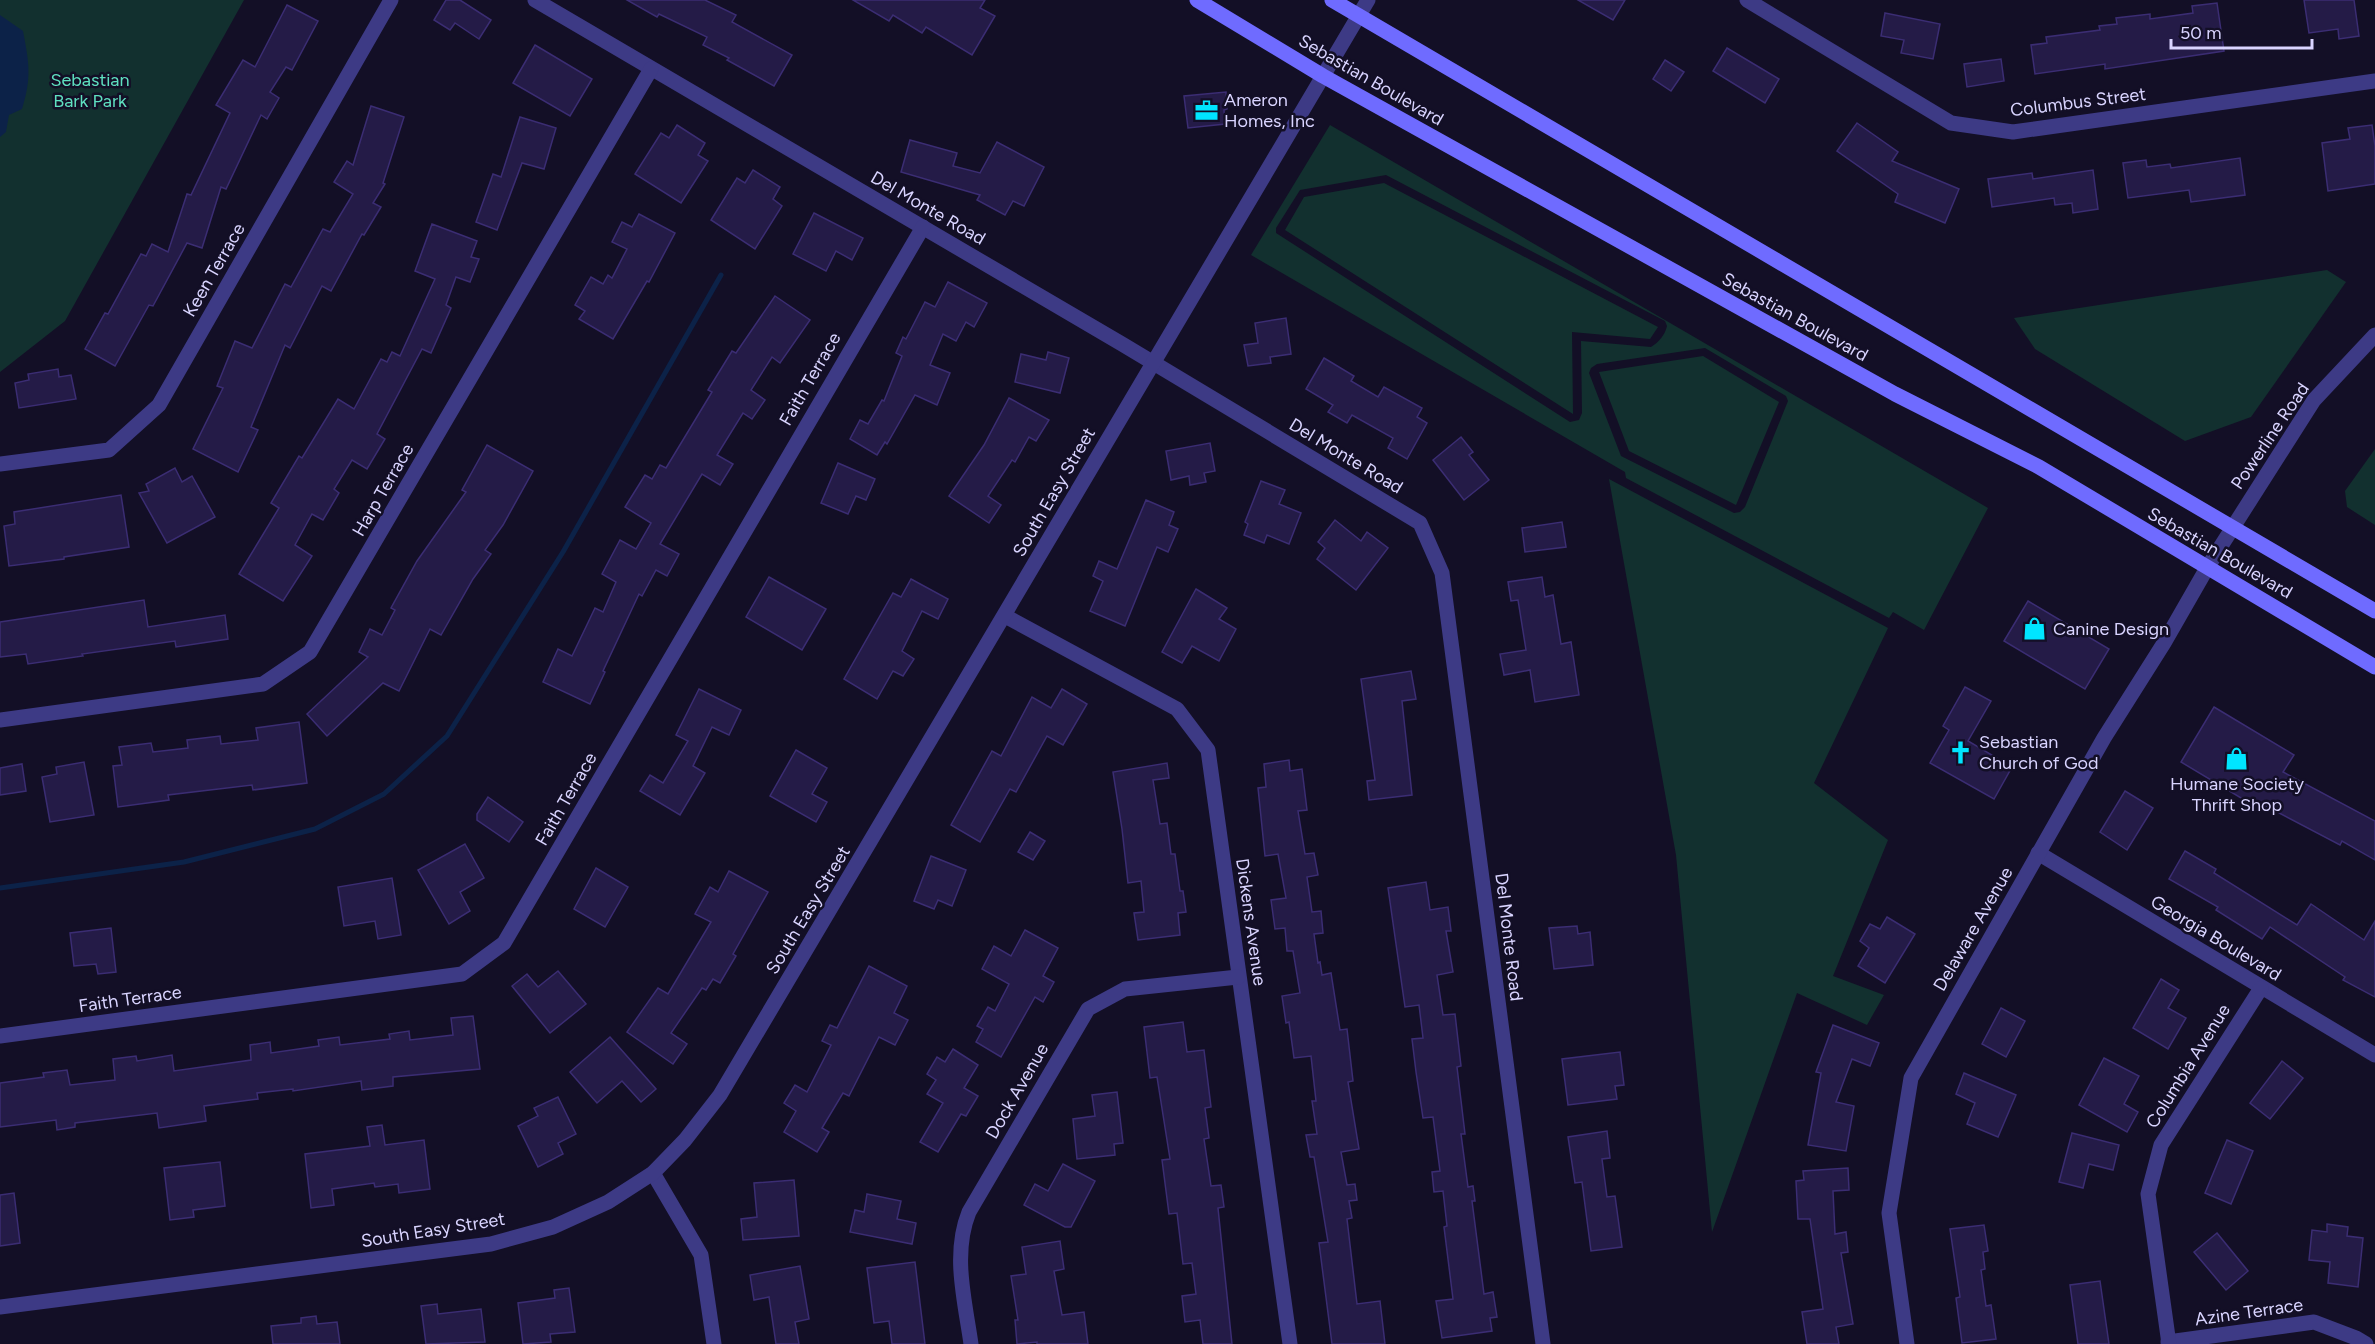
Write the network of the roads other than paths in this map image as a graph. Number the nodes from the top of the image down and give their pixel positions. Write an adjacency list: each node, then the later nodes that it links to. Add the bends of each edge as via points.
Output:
1 (391, 0): 14 (street, Keen Terrace, via 159,405 109,450)
2 (535, 0): 8 (street, Del Monte Road)
3 (1197, 0): 9 (main road, Sebastian Boulevard)
4 (1332, 0): 7 (main road, Sebastian Boulevard)
5 (1368, 0): 7 (street, South Easy Street)
6 (1747, 0): 10 (street, Columbus Street, via 1951,123 2013,132)
7 (1359, 15): 9 (street, South Easy Street); 15 (main road, Sebastian Boulevard)
8 (651, 69): 11 (street, Del Monte Road); 20 (street, Harp Terrace, via 310,652 263,684)
9 (1323, 76): 13 (street, South Easy Street); 16 (main road, Sebastian Boulevard, via 1894,394 2038,467)
10 (2375, 81)
11 (923, 227): 13 (street, Del Monte Road); 24 (street, Faith Terrace, via 504,944 462,974)
12 (2375, 335): 15 (street, Powerline Road, via 2314,400)
13 (1152, 362): 18 (street, South Easy Street); 32 (street, Del Monte Road, via 1420,523 1442,573)
14 (0, 464)
15 (2233, 528): 16 (street, Powerline Road); 17 (main road, Sebastian Boulevard)
16 (2207, 568): 19 (main road, Sebastian Boulevard); 21 (street, Delaware Avenue)
17 (2375, 612)
18 (1005, 616): 22 (street, Dickens Avenue, via 1177,709 1208,750); 26 (street, South Easy Street, via 720,1095)
19 (2375, 667)
20 (0, 720)
21 (2038, 854): 23 (street, Georgia Boulevard); 33 (street, Delaware Avenue, via 1911,1078 1890,1213)
22 (1238, 977): 30 (street, Dock Avenue, via 1125,989 1088,1009 962,1228 960,1265); 31 (street, Dickens Avenue)
23 (2260, 988): 25 (street, Georgia Boulevard); 28 (street, Columbia Avenue, via 2161,1145 2148,1194)
24 (0, 1036)
25 (2375, 1055)
26 (653, 1173): 27 (street, South Easy Street, via 608,1202 553,1227 491,1244); 29 (street, via 701,1256)
27 (0, 1307)
28 (2169, 1343): 34 (street, Azine Terrace, via 2314,1322)
29 (714, 1344)
30 (971, 1344)
31 (1290, 1344)
32 (1543, 1344)
33 (1907, 1344)
34 (2366, 1344)

